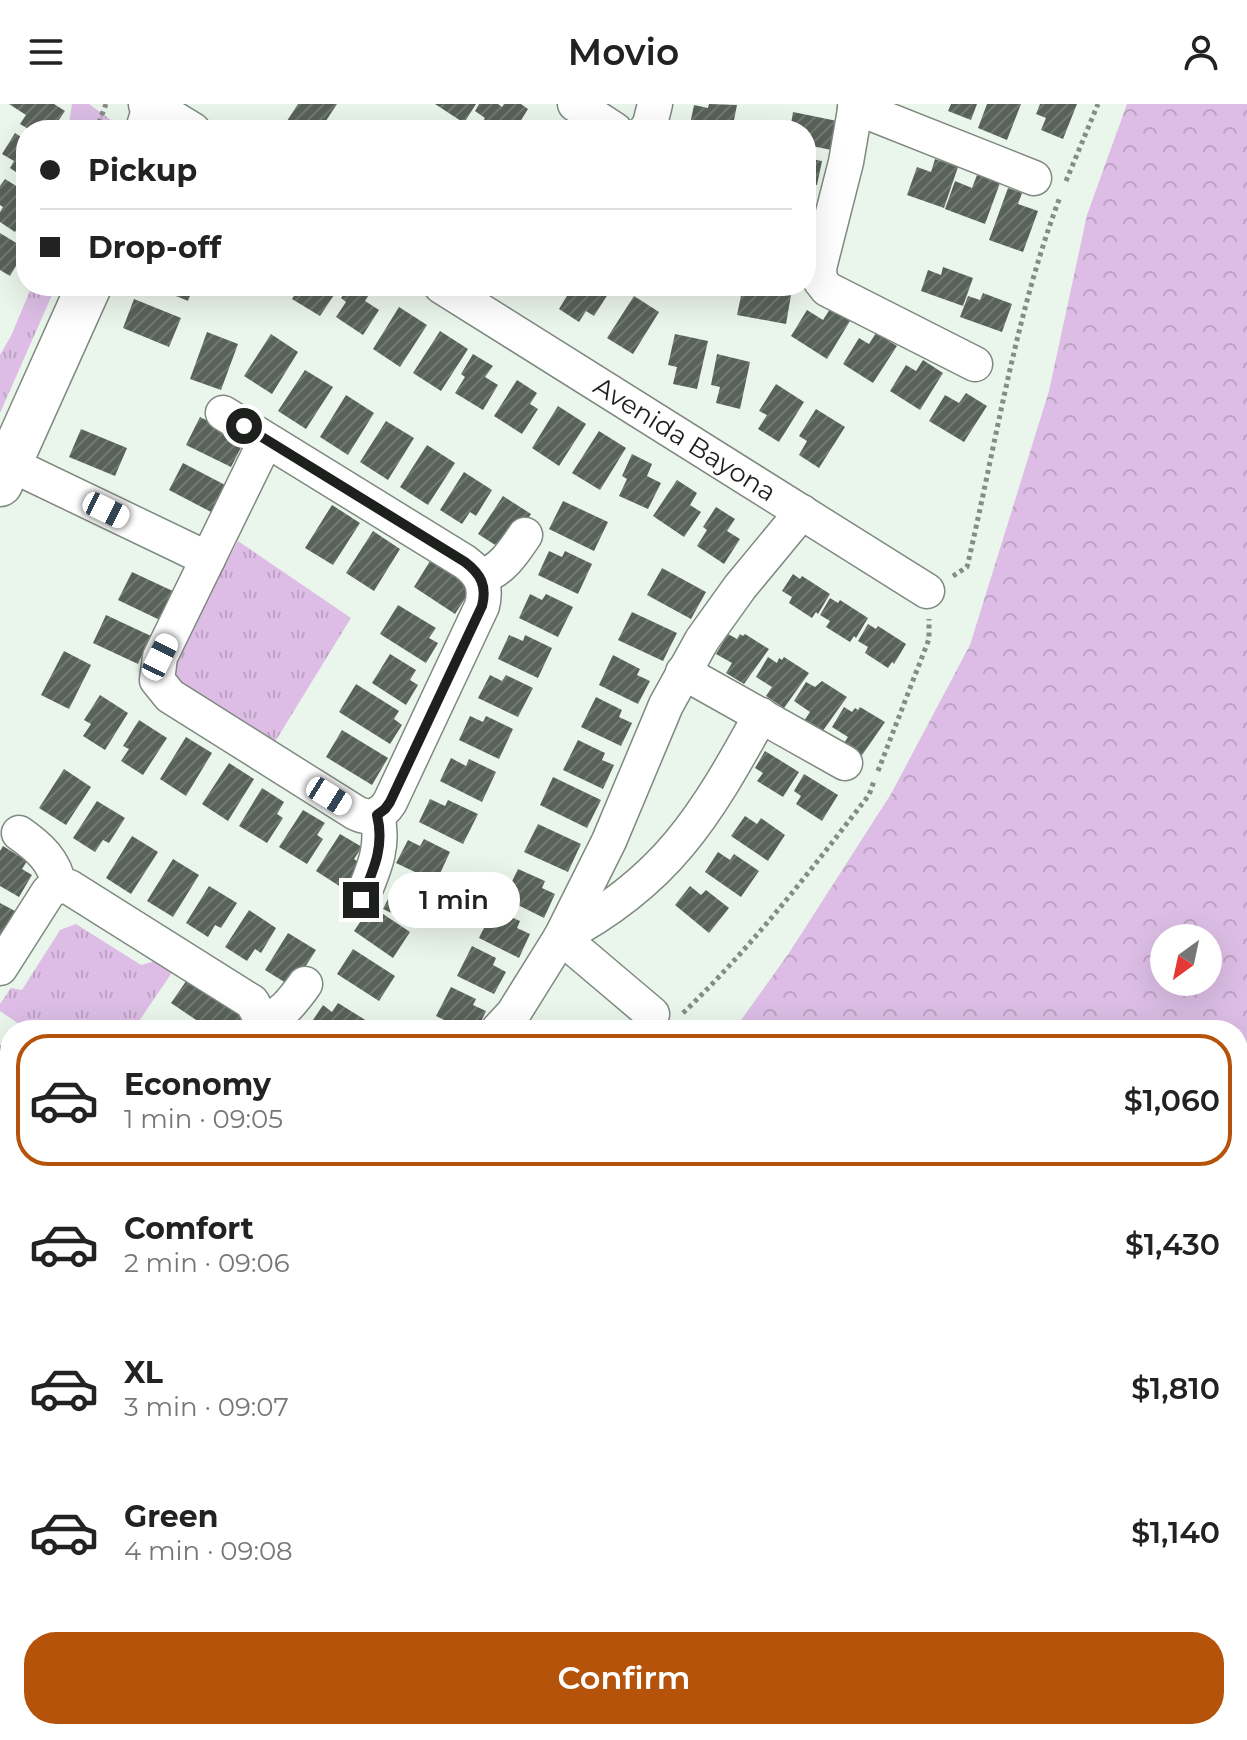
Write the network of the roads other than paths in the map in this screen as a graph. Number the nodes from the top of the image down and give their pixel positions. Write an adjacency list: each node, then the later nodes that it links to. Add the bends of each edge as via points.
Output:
1 (575, 104): 5 (street)
2 (856, 105): 6 (street); 9 (street, via 820,280 827,289)
3 (153, 111): 4 (street)
4 (172, 120)
5 (600, 120)
6 (1034, 178)
7 (85, 296): 12 (main road)
8 (457, 296): 13 (street, Avenida Bayona)
9 (975, 364)
10 (223, 413): 11 (street)
11 (266, 440): 15 (street); 16 (street, via 465,562)
12 (5, 474): 15 (street)
13 (802, 512): 17 (street, Avenida Bayona); 18 (street, via 726,605)
14 (525, 535): 16 (street, via 498,569)
15 (208, 559): 21 (street, via 157,664 162,689 356,813)
16 (481, 577): 21 (street, via 482,606 390,802)
17 (927, 591)
18 (683, 672): 19 (street); 25 (street)
19 (761, 715): 20 (street); 25 (street, via 712,800 667,860 623,900)
20 (845, 763)
21 (377, 815): 24 (street, via 380,852)
22 (19, 833): 23 (street, via 52,863)
23 (59, 886): 26 (street, via 42,899); 29 (street, via 79,892 246,997 257,1007)
24 (361, 900)
25 (561, 937): 28 (street); 31 (street)
26 (1, 966)
27 (305, 984): 30 (street)
28 (664, 1017)
29 (258, 1020)
30 (270, 1020)
31 (507, 1020)

